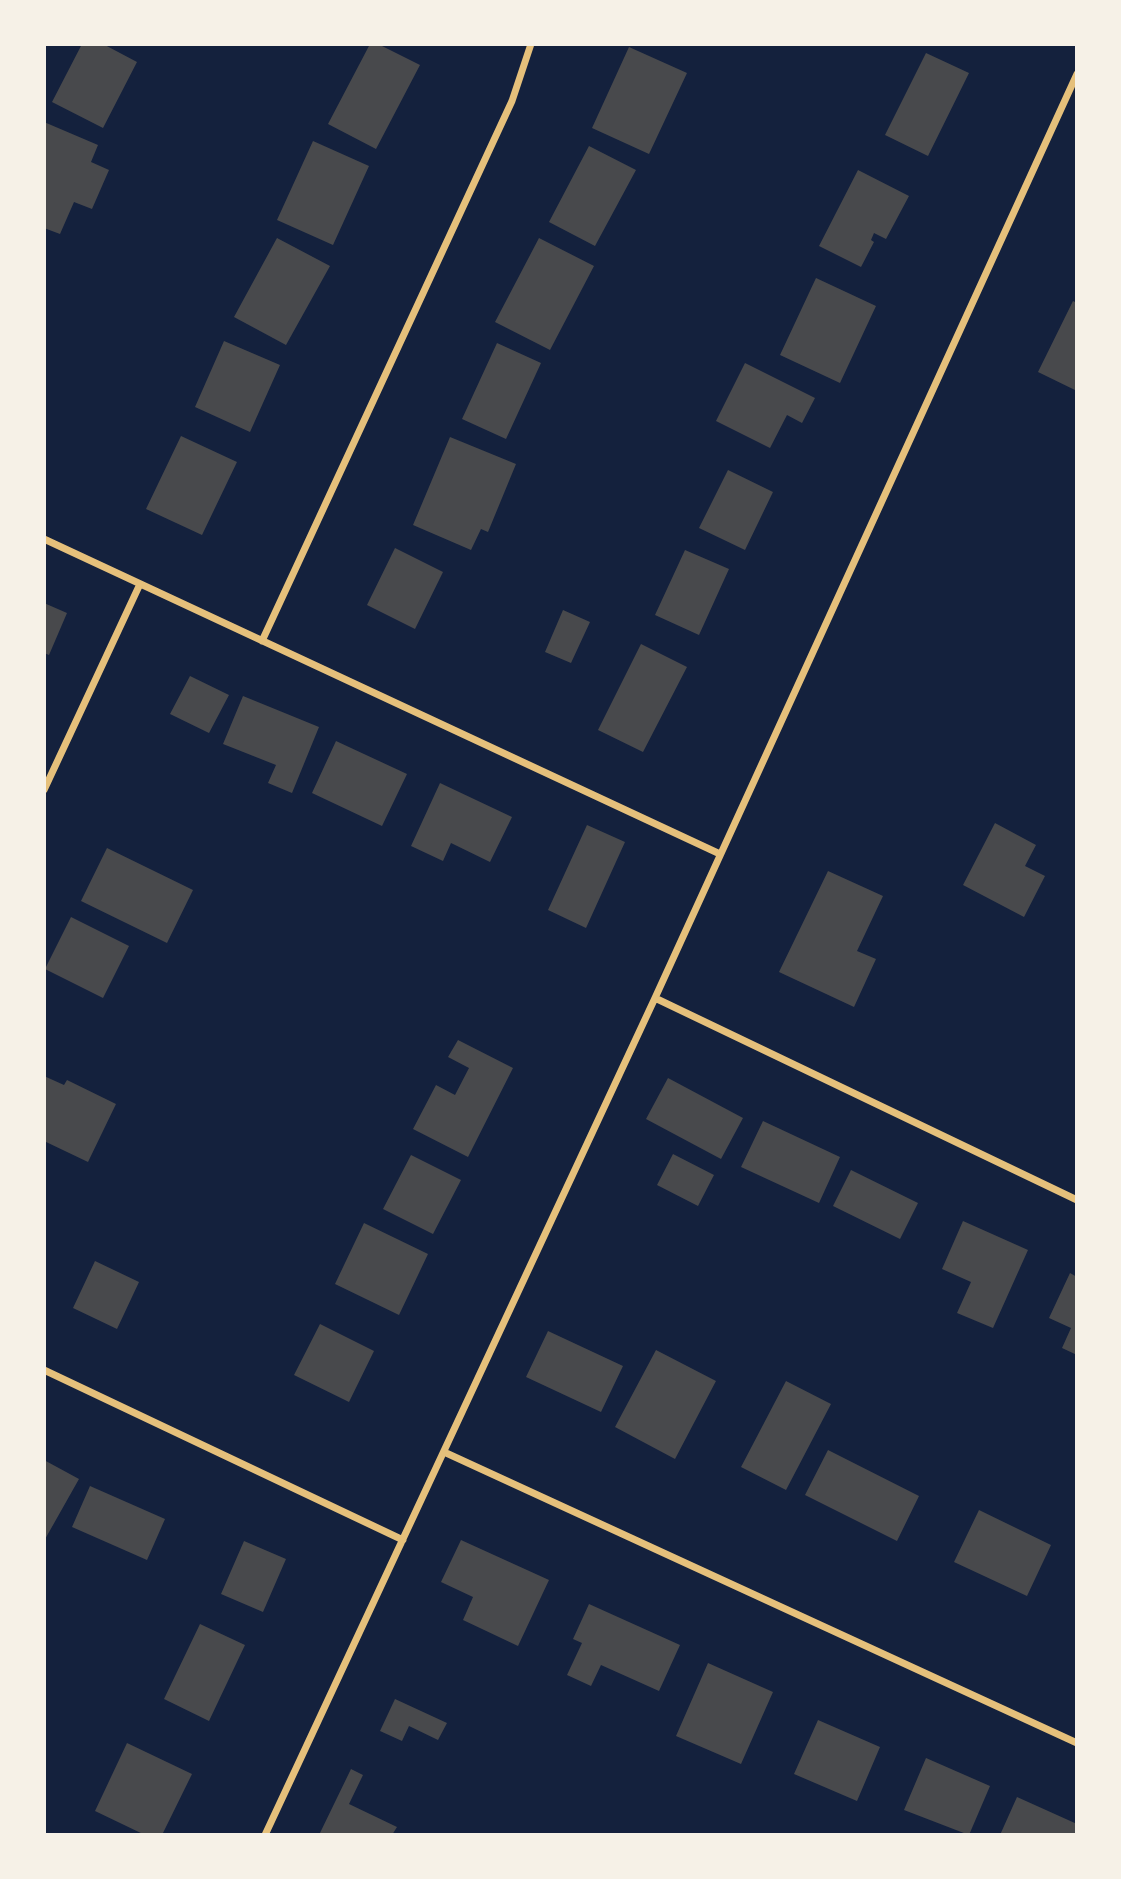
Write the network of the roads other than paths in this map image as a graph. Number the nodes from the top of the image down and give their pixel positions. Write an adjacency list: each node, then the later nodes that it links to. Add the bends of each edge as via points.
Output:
1 (531, 44): 5 (street, via 512,101)
2 (1077, 74): 7 (street)
3 (44, 539): 4 (street)
4 (140, 584): 5 (street); 6 (street)
5 (262, 640): 7 (street)
6 (44, 790)
7 (720, 854): 8 (street)
8 (655, 998): 9 (street); 11 (street)
9 (1077, 1200)
10 (44, 1370): 12 (street)
11 (444, 1452): 12 (street); 13 (street)
12 (403, 1540): 14 (street)
13 (1077, 1743)
14 (265, 1835)

